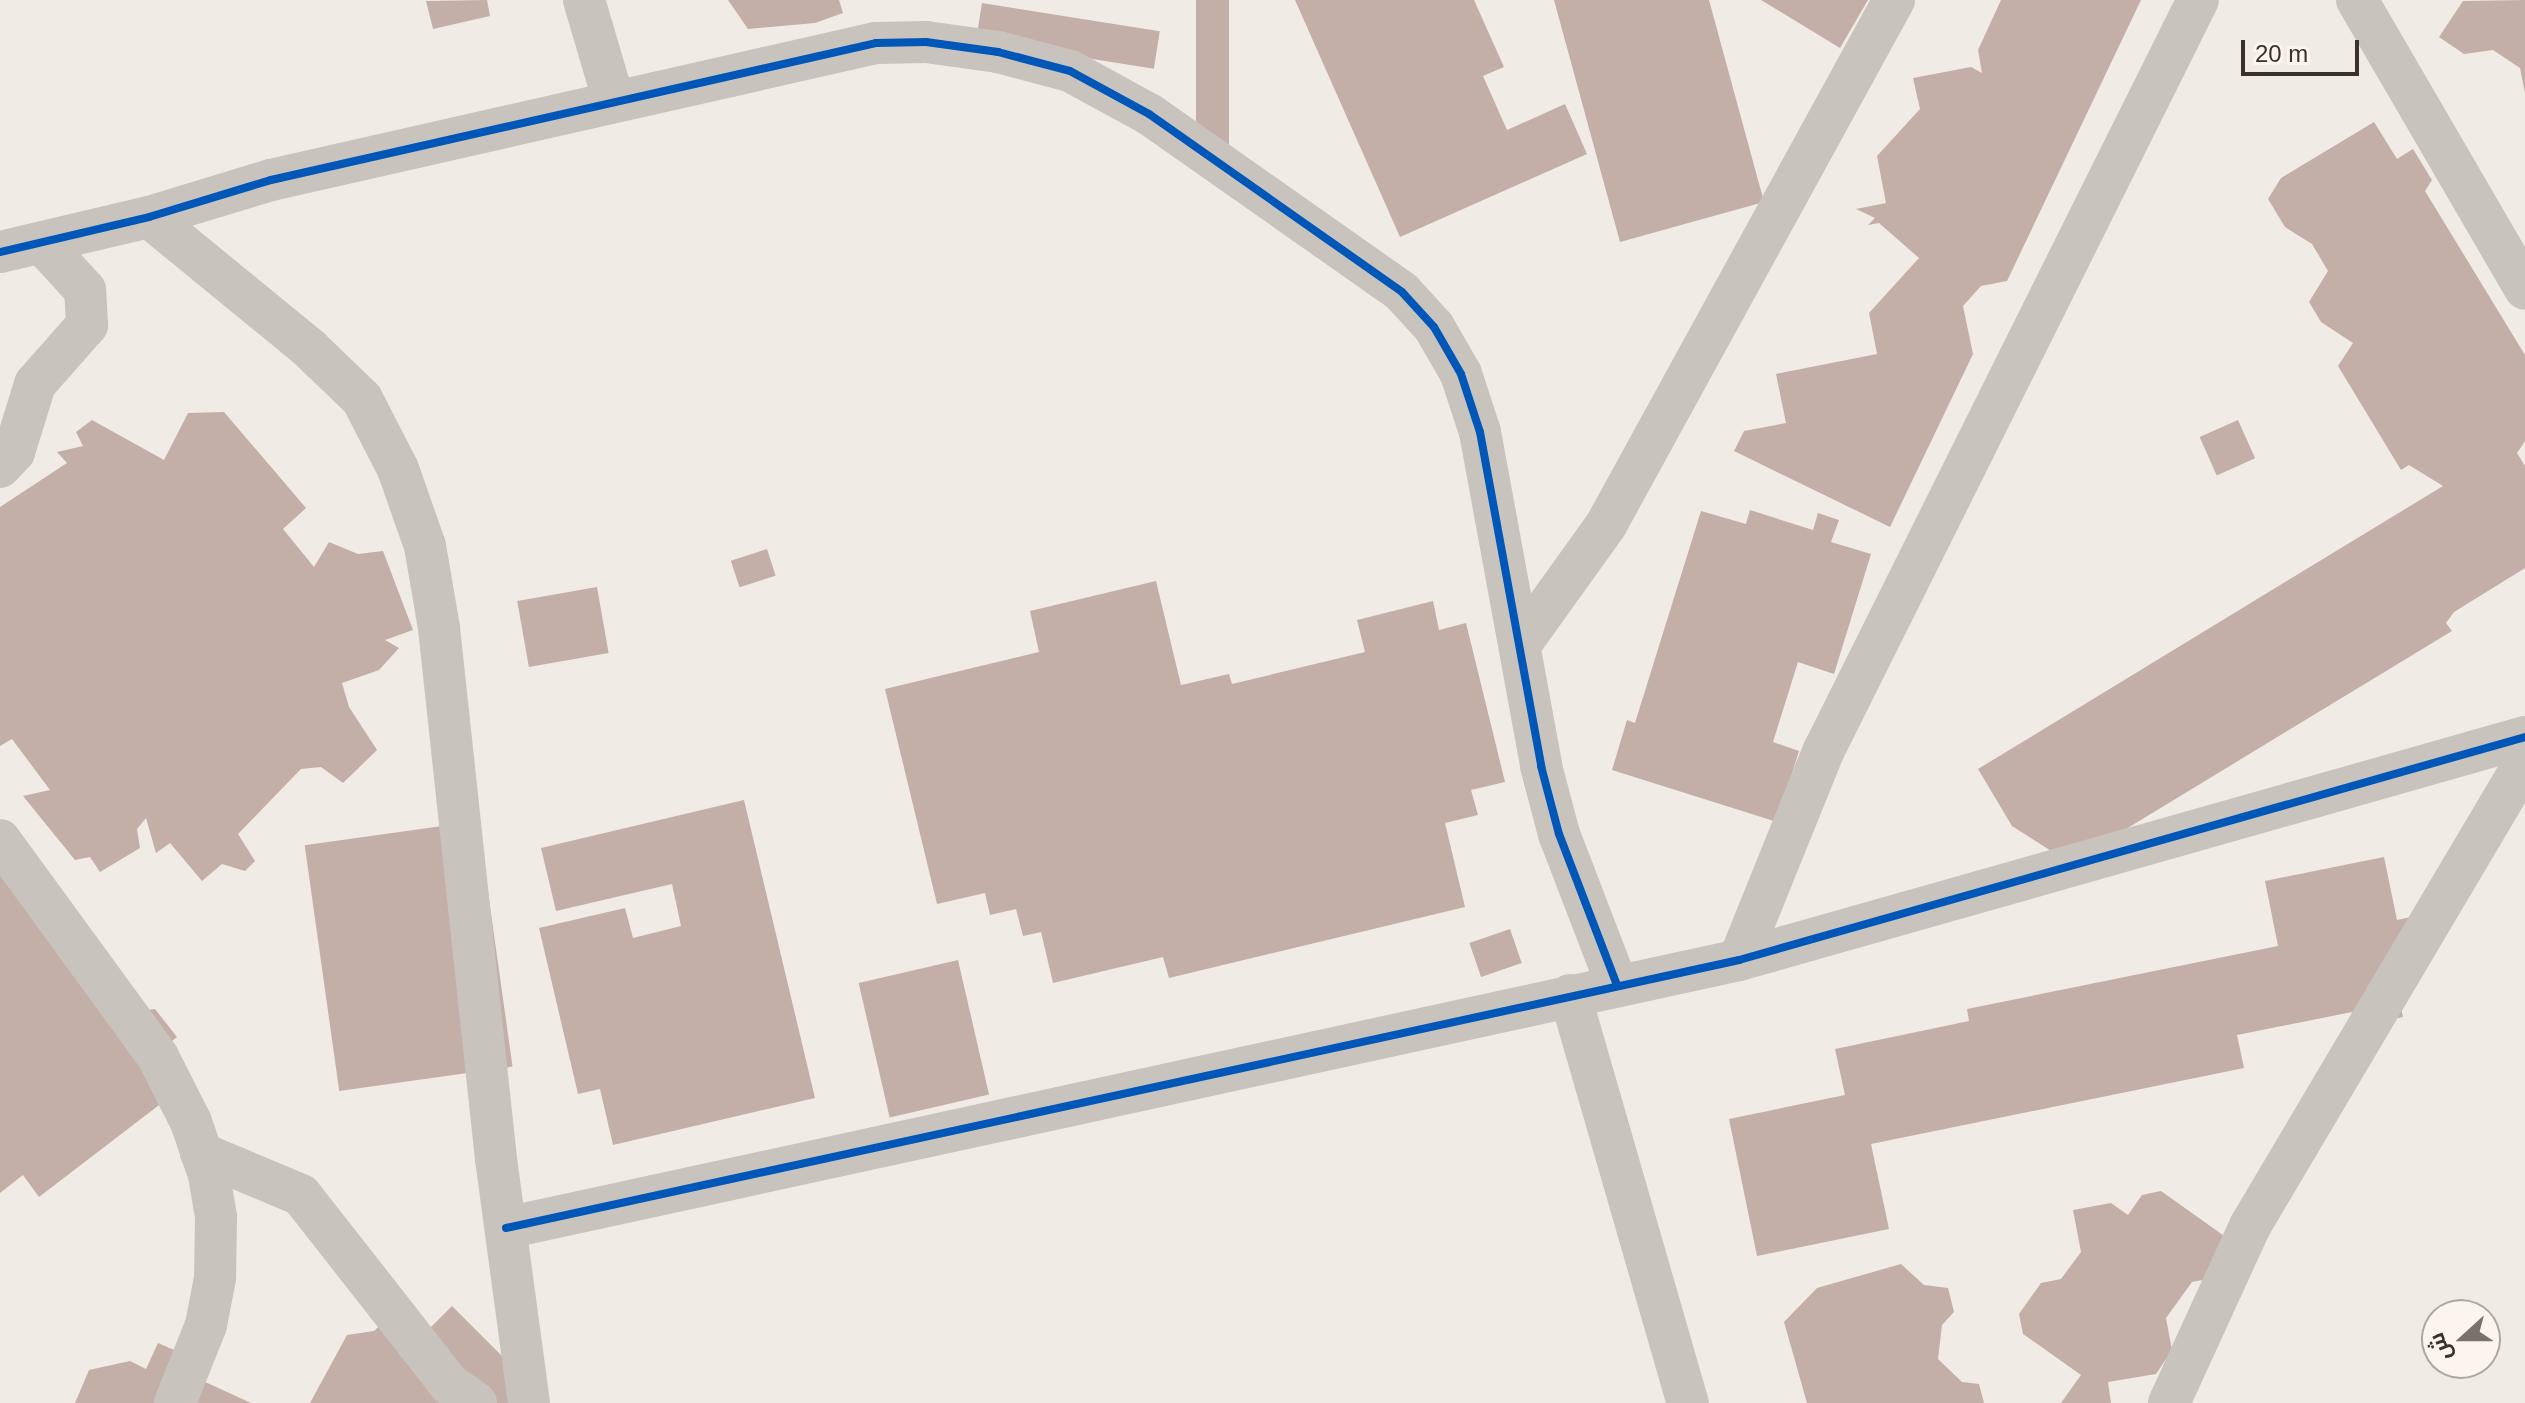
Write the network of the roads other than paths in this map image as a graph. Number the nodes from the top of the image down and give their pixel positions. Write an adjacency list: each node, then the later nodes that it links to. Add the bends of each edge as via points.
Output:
1 (584, 0): 5 (street)
2 (1894, 0): 11 (street, via 1606,525)
3 (2198, 0): 15 (street, via 1824,750)
4 (2357, 0): 9 (street)
5 (614, 102): 6 (street, via 271,180); 11 (street, via 844,49 926,42 998,52 1070,71 1149,114 1402,292 1434,327 1461,374 1480,432)
6 (149, 217): 7 (street); 19 (street, via 310,349 362,399 398,469 425,546 439,628)
7 (43, 244): 8 (street); 10 (street, via 85,290 87,325 35,384 14,452)
8 (0, 252)
9 (2525, 289)
10 (0, 467)
11 (1520, 645): 16 (street, via 1559,834)
12 (2525, 737): 15 (street)
13 (2525, 762): 24 (street, via 2250,1226)
14 (0, 840): 18 (street, via 158,1057)
15 (1739, 960): 16 (street)
16 (1617, 985): 17 (street)
17 (1570, 995): 19 (street); 23 (street)
18 (201, 1153): 20 (street, via 216,1217 215,1278 206,1325); 21 (street, via 301,1195 449,1384)
19 (506, 1228): 22 (street)
20 (175, 1403)
21 (476, 1403)
22 (529, 1403)
23 (1688, 1403)
24 (2169, 1403)

